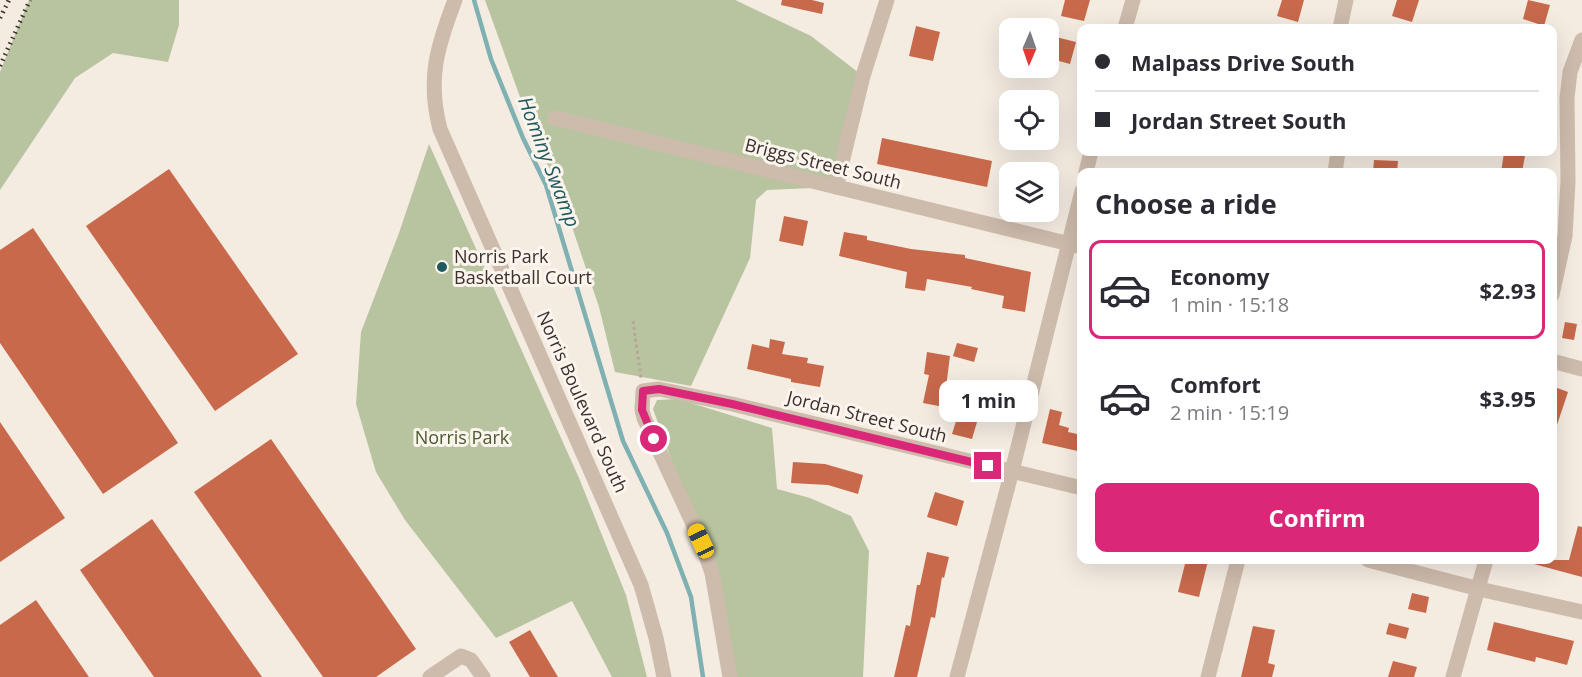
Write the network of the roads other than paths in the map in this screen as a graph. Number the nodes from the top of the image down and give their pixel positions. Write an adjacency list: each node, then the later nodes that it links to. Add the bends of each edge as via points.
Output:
1 (455, 0): 24 (street, Norris Boulevard South, via 436,55 433,82 440,129 641,585)
2 (887, 0): 9 (street, via 863,76)
3 (1133, 0): 5 (street)
4 (1346, 0): 6 (street)
5 (1126, 24)
6 (1340, 24)
7 (1582, 40): 12 (street, via 1570,72 1567,98 1565,236)
8 (555, 118): 9 (street, Briggs Street South)
9 (836, 187): 11 (street, Briggs Street South)
10 (1077, 230): 11 (street)
11 (1075, 245): 15 (street)
12 (1557, 272)
13 (1557, 362): 14 (street)
14 (1582, 369)
15 (1012, 471): 16 (street, Jordan Street South); 25 (street, Jordan Street South, via 732,404 659,389 643,391 644,418 712,573); 26 (street)
16 (1077, 487)
17 (1237, 564): 27 (street)
18 (1383, 564): 20 (street)
19 (1485, 564): 20 (street)
20 (1479, 589): 21 (street); 28 (street)
21 (1582, 612)
22 (430, 677): 23 (street, via 461,656 471,660)
23 (483, 677)
24 (664, 677)
25 (730, 677)
26 (957, 677)
27 (1208, 677)
28 (1453, 677)

